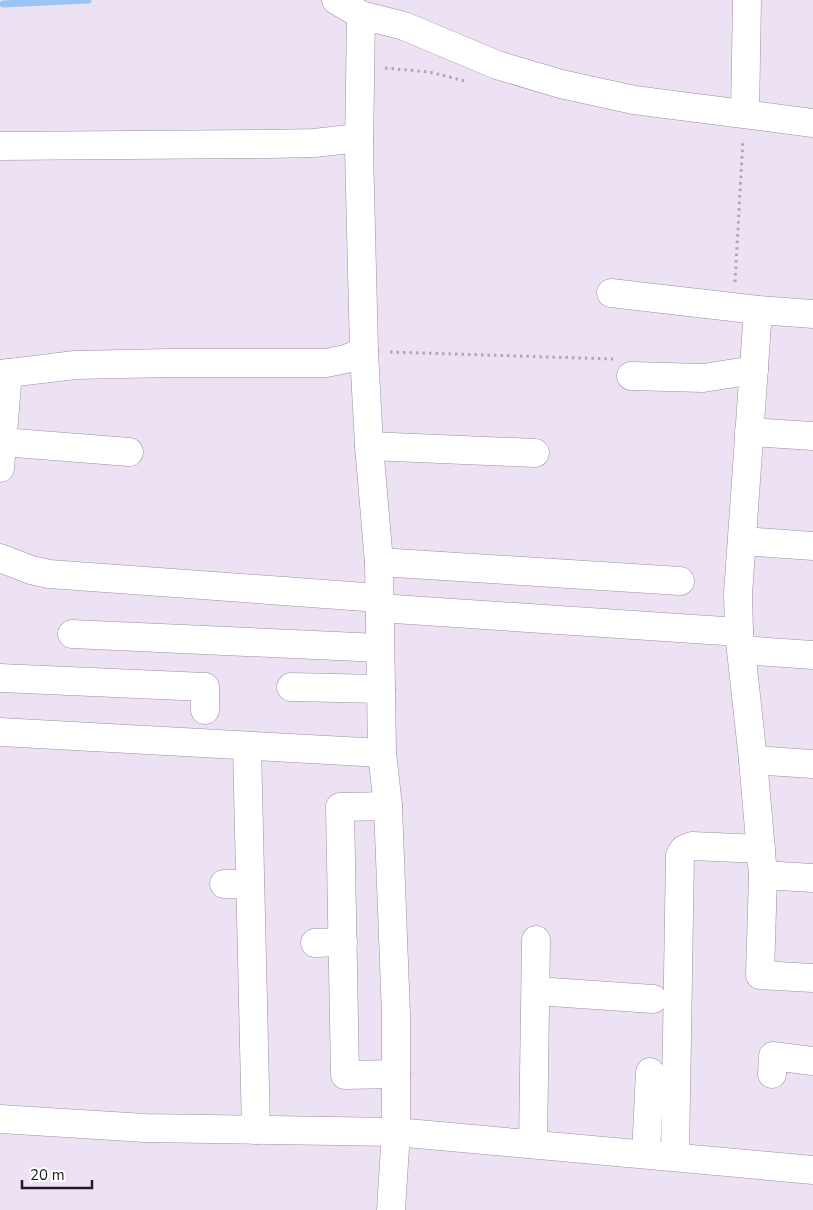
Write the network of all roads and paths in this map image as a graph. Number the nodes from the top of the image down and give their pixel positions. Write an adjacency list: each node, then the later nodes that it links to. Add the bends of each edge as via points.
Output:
1 (336, 0): 3 (street)
2 (748, 0): 6 (street)
3 (361, 15): 4 (street); 6 (street, via 404,26 497,65 561,84 634,100)
4 (360, 66): 5 (path, via 429,72); 8 (street)
5 (472, 82)
6 (745, 114): 7 (street); 11 (path)
7 (813, 123)
8 (359, 138): 9 (street, via 314,143); 13 (street)
9 (0, 146)
10 (611, 293): 11 (street)
11 (746, 309): 12 (street); 15 (street)
12 (813, 314)
13 (364, 351): 14 (path); 16 (street, via 326,363 170,362 75,365); 19 (street)
14 (624, 367): 15 (street, via 703,378)
15 (754, 370): 17 (street)
16 (4, 373): 22 (street)
17 (749, 432): 18 (street); 23 (street)
18 (813, 436)
19 (369, 446): 21 (street); 26 (street)
20 (130, 452): 22 (street)
21 (535, 453)
22 (1, 455)
23 (742, 541): 24 (street); 30 (street, via 738,594)
24 (813, 546)
25 (0, 558): 28 (street, via 31,570 58,575)
26 (378, 562): 27 (street); 28 (street)
27 (680, 581)
28 (379, 603): 30 (street); 31 (street)
29 (72, 634): 31 (street)
30 (740, 641): 32 (street); 40 (street)
31 (380, 648): 35 (street)
32 (813, 655)
33 (0, 678): 36 (street, via 205,687)
34 (291, 686): 35 (street)
35 (381, 689): 39 (street)
36 (205, 710)
37 (0, 732): 38 (street)
38 (247, 746): 39 (street); 56 (street, via 237,884 241,997)
39 (382, 753): 42 (street)
40 (753, 760): 41 (street); 43 (street)
41 (813, 764)
42 (388, 806): 46 (street, via 340,807); 53 (street)
43 (762, 862): 44 (street); 48 (street, via 760,974); 60 (street, via 692,846 680,855)
44 (813, 878)
45 (536, 940): 49 (street)
46 (343, 942): 47 (street); 53 (street, via 345,1075)
47 (315, 943)
48 (813, 978)
49 (536, 991): 50 (street); 58 (street)
50 (654, 999)
51 (813, 1060): 54 (street, via 773,1056)
52 (650, 1072): 59 (street)
53 (396, 1074): 57 (street)
54 (772, 1074)
55 (0, 1119): 56 (street, via 145,1128)
56 (256, 1130): 57 (street)
57 (396, 1132): 58 (street); 62 (street)
58 (533, 1144): 59 (street)
59 (646, 1154): 60 (street)
60 (675, 1157): 61 (street)
61 (813, 1170)
62 (391, 1210)

